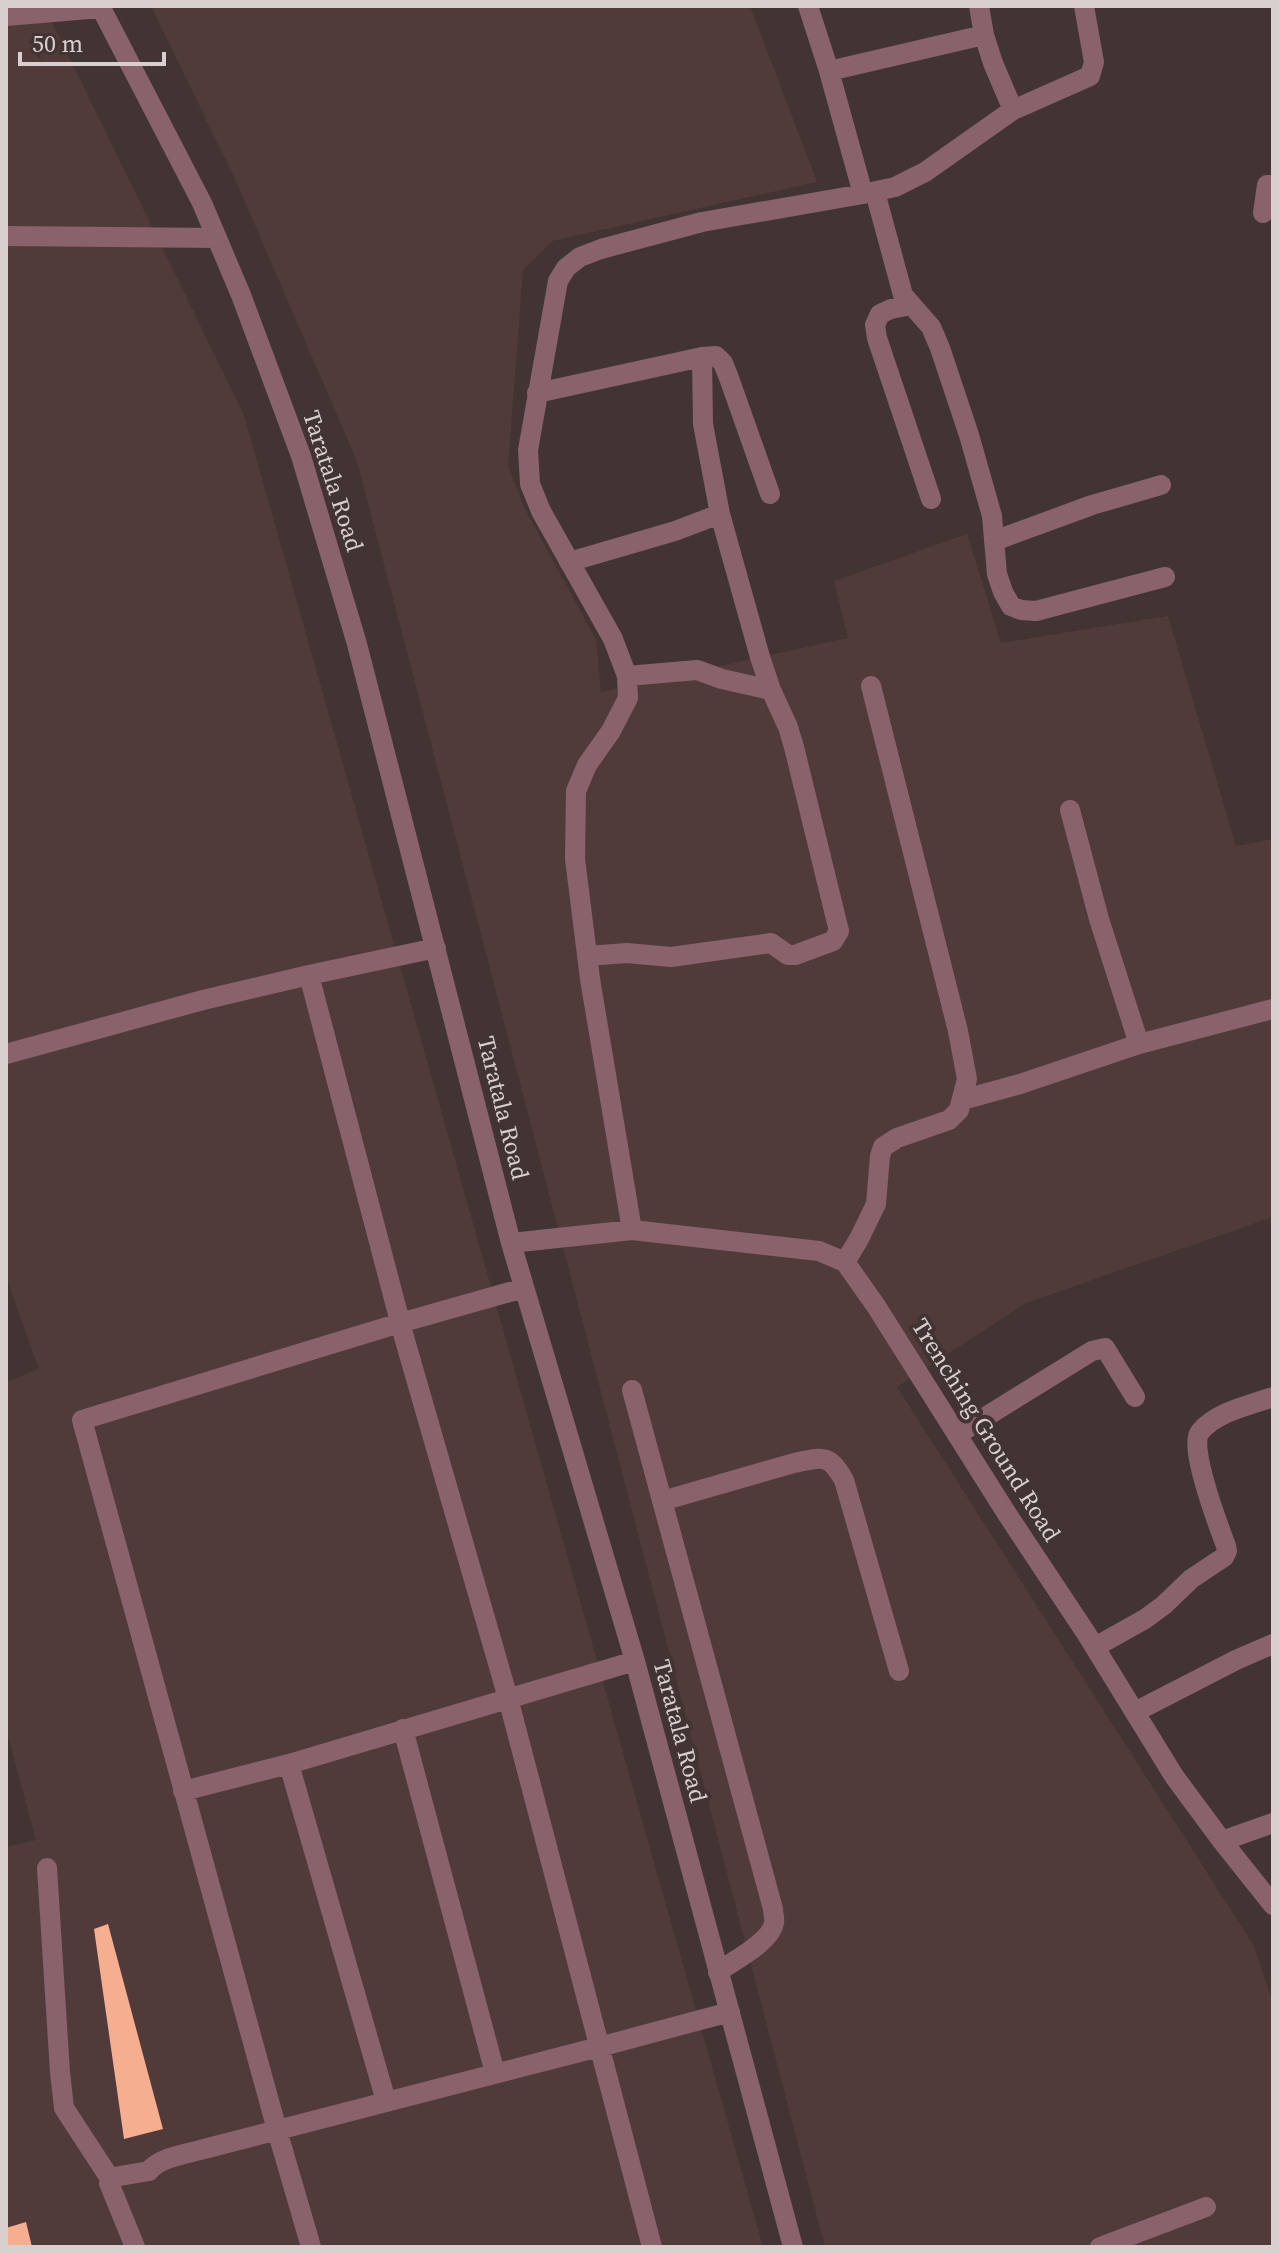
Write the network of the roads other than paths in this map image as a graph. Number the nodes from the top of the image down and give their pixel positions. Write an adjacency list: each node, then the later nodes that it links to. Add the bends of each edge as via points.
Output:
1 (808, 6): 7 (street)
2 (979, 6): 6 (street)
3 (1084, 6): 8 (street, via 1094,62 1090,76)
4 (101, 7): 5 (street); 13 (street, Taratala Road)
5 (6, 16)
6 (984, 35): 7 (street); 8 (street)
7 (829, 71): 10 (street)
8 (1013, 110): 10 (street, via 925,172)
9 (1273, 185): 11 (street, via 1267,185)
10 (869, 193): 14 (street); 16 (street, via 702,222 580,257 558,281)
11 (1263, 213)
12 (6, 236): 13 (street)
13 (217, 238): 28 (street, Taratala Road, via 301,456 357,644)
14 (911, 305): 19 (street, via 880,314 875,325); 21 (street, via 931,327 940,348 992,516)
15 (702, 357): 16 (street); 18 (street, via 716,356 723,363); 20 (street, via 703,424)
16 (537, 393): 22 (street, via 528,450 530,484)
17 (1161, 485): 21 (street)
18 (770, 494)
19 (931, 499)
20 (720, 514): 22 (street); 26 (street)
21 (994, 541): 23 (street, via 1003,592 1011,606 1021,610 1052,608)
22 (569, 562): 24 (street, via 613,639)
23 (1165, 577)
24 (627, 676): 26 (street, via 697,670); 29 (street, via 628,698 576,791 575,859)
25 (871, 686): 34 (street, via 958,1031 967,1079)
26 (771, 690): 29 (street, via 794,747 837,937 795,955 771,943 671,957)
27 (1070, 810): 32 (street)
28 (436, 948): 30 (street); 36 (street, Taratala Road)
29 (587, 956): 35 (street)
30 (309, 975): 33 (street); 39 (street)
31 (1273, 1009): 32 (street)
32 (1139, 1044): 34 (street)
33 (6, 1054)
34 (962, 1100): 37 (street, via 949,1120 883,1147 876,1204)
35 (632, 1230): 36 (street); 37 (street, via 819,1251)
36 (511, 1243): 38 (street, Taratala Road)
37 (845, 1262): 43 (street, Trenching Ground Road)
38 (524, 1288): 39 (street); 47 (street, Taratala Road)
39 (400, 1323): 49 (street); 53 (street, via 82,1420)
40 (632, 1390): 44 (street)
41 (1135, 1397): 43 (street, via 1105,1348)
42 (1273, 1397): 46 (street, via 1225,1415 1197,1438 1227,1551 1224,1557 1155,1612)
43 (958, 1434): 46 (street, Trenching Ground Road)
44 (662, 1501): 48 (street, via 794,1463 827,1459 844,1480); 58 (street, via 773,1909 769,1934)
45 (1273, 1644): 50 (street)
46 (1095, 1647): 50 (street, Trenching Ground Road)
47 (635, 1661): 49 (street); 58 (street, Taratala Road)
48 (899, 1671)
49 (508, 1698): 51 (street); 60 (street)
50 (1135, 1712): 55 (street, Trenching Ground Road)
51 (403, 1729): 52 (street); 61 (street)
52 (289, 1764): 53 (street); 62 (street)
53 (183, 1791): 63 (street)
54 (1273, 1823): 55 (street)
55 (1222, 1841): 57 (street, Trenching Ground Road)
56 (47, 1868): 64 (street, via 64,2108)
57 (1273, 1905)
58 (718, 1972): 59 (street, Taratala Road)
59 (730, 2012): 60 (street); 69 (street, Taratala Road)
60 (599, 2047): 61 (street); 68 (street)
61 (495, 2073): 62 (street)
62 (386, 2101): 63 (street)
63 (277, 2130): 64 (street); 67 (street)
64 (111, 2180): 66 (street)
65 (1206, 2207): 70 (street)
66 (135, 2247)
67 (311, 2247)
68 (652, 2247)
69 (793, 2247)
70 (1100, 2247)

